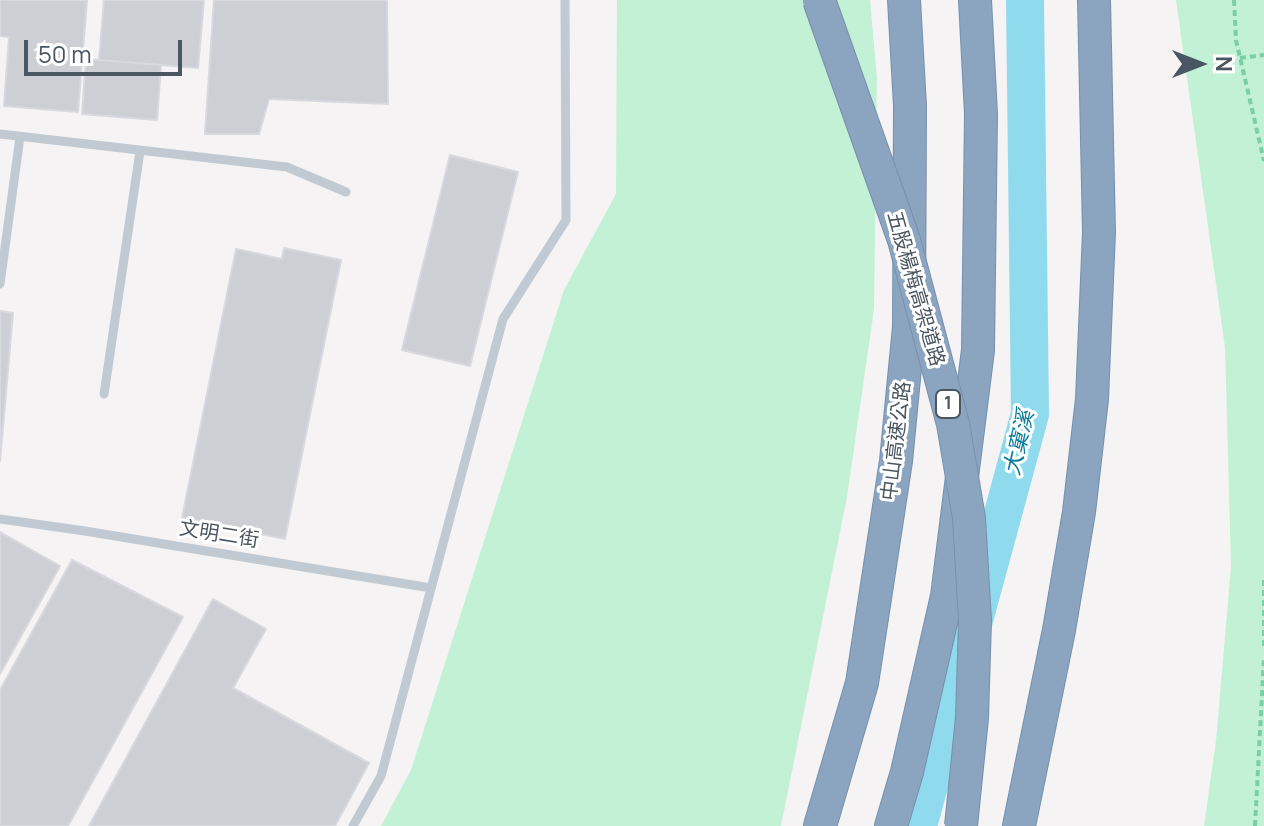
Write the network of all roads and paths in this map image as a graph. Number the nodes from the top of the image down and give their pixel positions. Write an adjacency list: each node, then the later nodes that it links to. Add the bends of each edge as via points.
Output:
1 (565, 0): 18 (lane, via 566,220 503,319)
2 (819, 0): 24 (highway, 五股楊梅高架道路 / 1, bridge, via 904,240 955,437 969,518 975,620)
3 (904, 0): 22 (highway, 中山高速公路, via 910,106 908,342 896,461 862,683)
4 (975, 0): 23 (highway, 1, via 981,114 978,350 947,596)
5 (1094, 0): 25 (highway, via 1099,232 1092,399 1059,630)
6 (1234, 0): 8 (path)
7 (1264, 55): 8 (path)
8 (1240, 58): 12 (path)
9 (0, 134): 10 (lane)
10 (20, 137): 11 (lane); 14 (lane)
11 (140, 151): 13 (lane, via 287,167); 15 (lane)
12 (1264, 161)
13 (346, 192)
14 (0, 284)
15 (104, 394)
16 (0, 519): 18 (lane, 文明二街)
17 (1264, 580): 19 (path)
18 (431, 588): 21 (lane, via 381,776)
19 (1264, 650)
20 (1264, 657): 26 (path)
21 (353, 826)
22 (820, 826)
23 (891, 826)
24 (961, 826)
25 (1019, 826)
26 (1255, 826)

